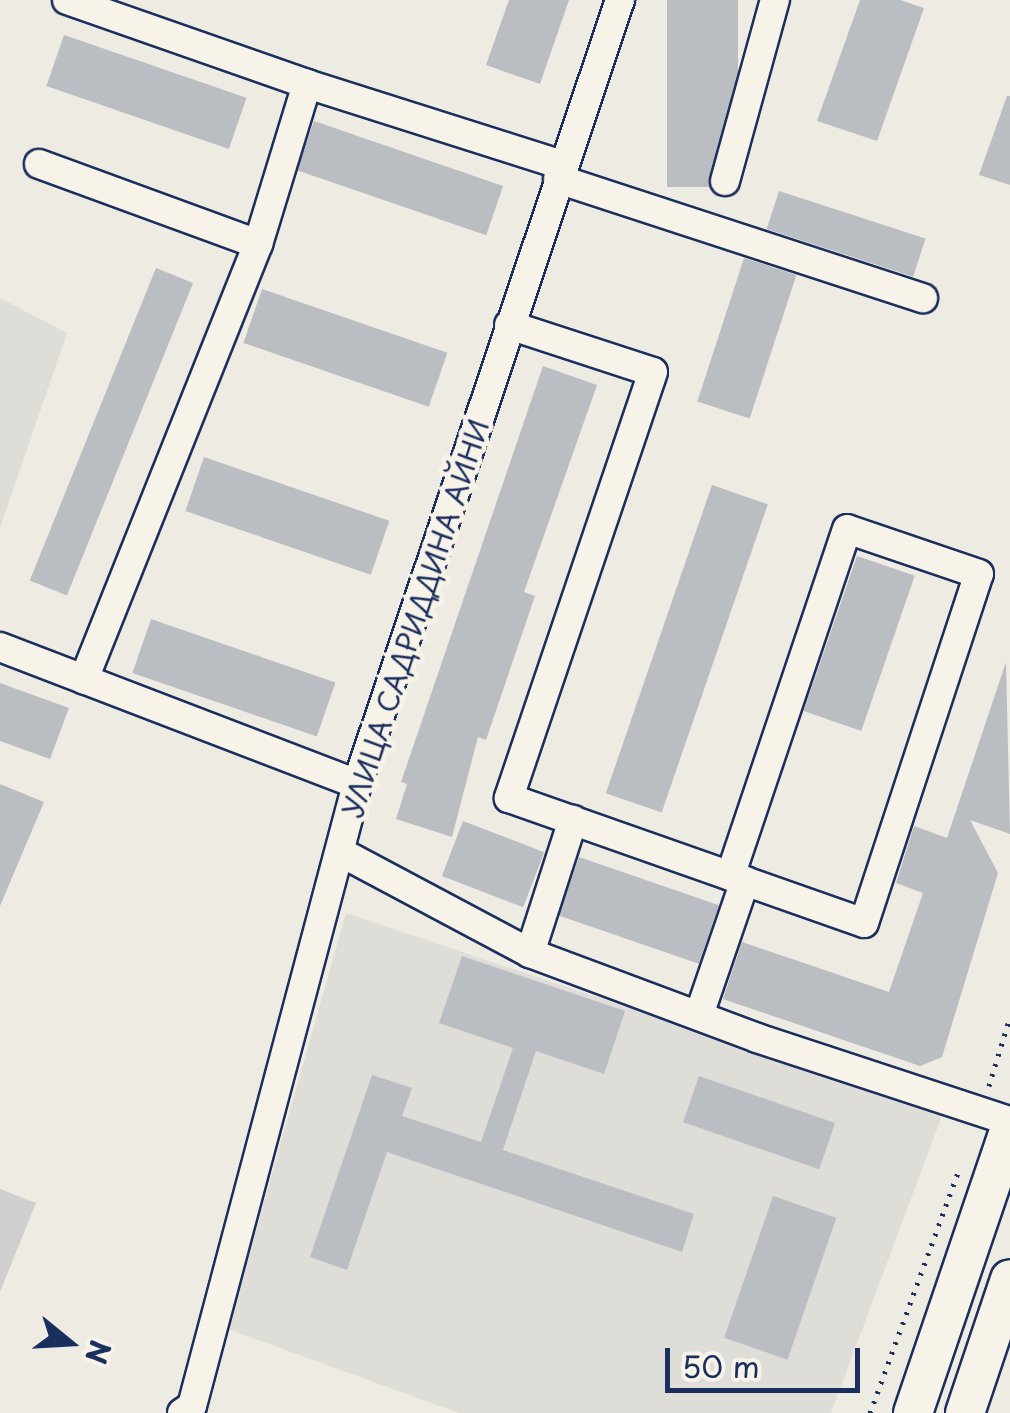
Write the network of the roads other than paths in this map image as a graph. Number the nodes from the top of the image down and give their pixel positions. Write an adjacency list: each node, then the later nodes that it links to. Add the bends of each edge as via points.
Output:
1 (66, 0): 4 (street)
2 (620, 0): 6 (street, УЛИЦА САДРИДДИНА АЙНИ)
3 (775, 0): 7 (street)
4 (307, 84): 6 (street); 8 (street)
5 (39, 164): 8 (street)
6 (561, 172): 9 (street); 10 (street, УЛИЦА САДРИДДИНА АЙНИ)
7 (725, 181)
8 (258, 244): 12 (street)
9 (923, 298)
10 (509, 325): 13 (street, УЛИЦА САДРИДДИНА АЙНИ); 14 (street, via 653,372 509,798)
11 (0, 647): 12 (street)
12 (84, 679): 13 (street)
13 (357, 784): 15 (street, УЛИЦА САДРИДДИНА АЙНИ)
14 (573, 820): 16 (street); 17 (street)
15 (342, 854): 17 (street); 21 (street, УЛИЦА САДРИДДИНА АЙНИ, via 192,1406)
16 (737, 878): 16 (street, via 847,530 979,574 864,923); 18 (street)
17 (530, 953): 18 (street)
18 (698, 1014): 19 (street)
19 (1001, 1120): 22 (main road)
20 (1010, 1279): 23 (main road)
21 (182, 1413)
22 (913, 1413)
23 (965, 1413)

